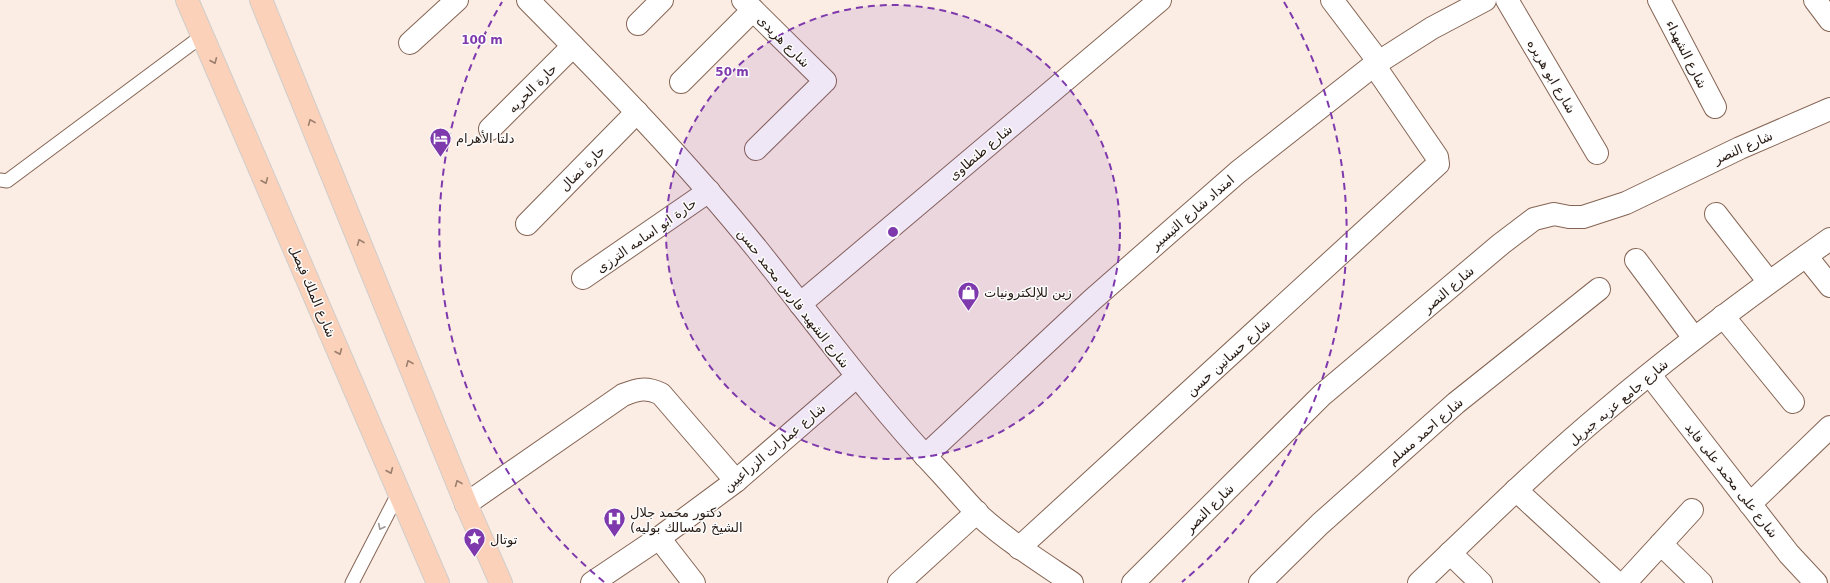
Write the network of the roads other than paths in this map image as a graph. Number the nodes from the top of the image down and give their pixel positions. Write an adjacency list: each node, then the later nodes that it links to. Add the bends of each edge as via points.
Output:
1 (187, 0): 13 (main road, شارع الملك فيصل)
2 (261, 0): 46 (main road, one-way to 2)
3 (458, 0): 14 (street)
4 (528, 0): 15 (street, شارع الشهيد فارس محمد حسن)
5 (662, 0): 12 (street)
6 (1160, 0): 35 (street, شارع طنطاوى)
7 (1332, 0): 16 (street)
8 (1485, 0): 16 (street, امتداد شارع التيسير, via 1432,28)
9 (1507, 0): 23 (street, شارع ابو هريره)
10 (1659, 0): 18 (street, شارع الشهداء)
11 (748, 5): 17 (street); 22 (street, شارع هريدى, via 825,81)
12 (638, 24)
13 (202, 36): 24 (lane, via 7,181); 45 (main road, شارع الملك فيصل, one-way to 45)
14 (410, 43)
15 (573, 46): 20 (street, شارع الشهيد فارس محمد حسن); 21 (street, حارة الحريه)
16 (1377, 64): 42 (street, امتداد شارع التيسير, via 1238,172 1092,300); 52 (street, شارع حسانين حسن, via 1438,157 1437,166)
17 (681, 82)
18 (1715, 107)
19 (1830, 109): 61 (street, شارع النصر, via 1740,148 1626,203 1583,216 1554,214 1534,219 1500,244 1322,395)
20 (637, 112): 25 (street, شارع الشهيد فارس محمد حسن); 27 (street, حارة نضال)
21 (490, 130)
22 (756, 149)
23 (1597, 153)
24 (0, 180)
25 (708, 191): 31 (street, حارة ابو اسامه الترزى); 35 (street, شارع الشهيد فارس محمد حسن)
26 (1716, 214): 32 (street)
27 (527, 224)
28 (1830, 239): 29 (street, شارع جامع عزبه جبريل)
29 (1806, 256): 32 (street, شارع جامع عزبه جبريل); 33 (street)
30 (1636, 260): 37 (street)
31 (583, 278)
32 (1769, 282): 36 (street, شارع جامع عزبه جبريل)
33 (1830, 286)
34 (1599, 289): 62 (street, شارع احمد مسلم, via 1456,403 1320,524)
35 (800, 304): 39 (street, شارع الشهيد فارس محمد حسن)
36 (1724, 316): 37 (street, شارع جامع عزبه جبريل); 40 (street)
37 (1694, 338): 38 (street, شارع جامع عزبه جبريل)
38 (1650, 375): 44 (street, شارع جامع عزبه جبريل, via 1606,410); 47 (street, شارع على محمد على فايد)
39 (856, 377): 42 (street, شارع الشهيد فارس محمد حسن); 43 (street, شارع عمارات الزراعيين)
40 (1793, 402)
41 (1830, 427): 47 (street)
42 (925, 456): 49 (street, شارع الشهيد فارس محمد حسن)
43 (736, 481): 46 (street, via 661,394 640,388 623,395); 50 (street, شارع عمارات الزراعيين)
44 (1516, 490): 53 (street, شارع جامع عزبه جبريل); 65 (street)
45 (399, 492): 55 (lane, one-way to 55); 56 (main road, شارع الملك فيصل)
46 (466, 504): 57 (main road)
47 (1750, 504): 68 (street, شارع على محمد على فايد, via 1789,554)
48 (1692, 510): 51 (street)
49 (977, 512): 52 (street, شارع الشهيد فارس محمد حسن); 54 (street)
50 (659, 538): 58 (street, شارع عمارات الزراعيين); 59 (street)
51 (1661, 544): 66 (street); 67 (street)
52 (1019, 548): 60 (street, شارع الشهيد فارس محمد حسن)
53 (1450, 553): 63 (street, شارع جامع عزبه جبريل); 64 (street)
54 (907, 580)
55 (352, 583)
56 (438, 583)
57 (501, 583)
58 (592, 583)
59 (694, 583)
60 (1072, 583)
61 (1133, 583)
62 (1260, 583)
63 (1419, 583)
64 (1481, 583)
65 (1617, 583)
66 (1625, 583)
67 (1701, 583)
68 (1816, 583)

